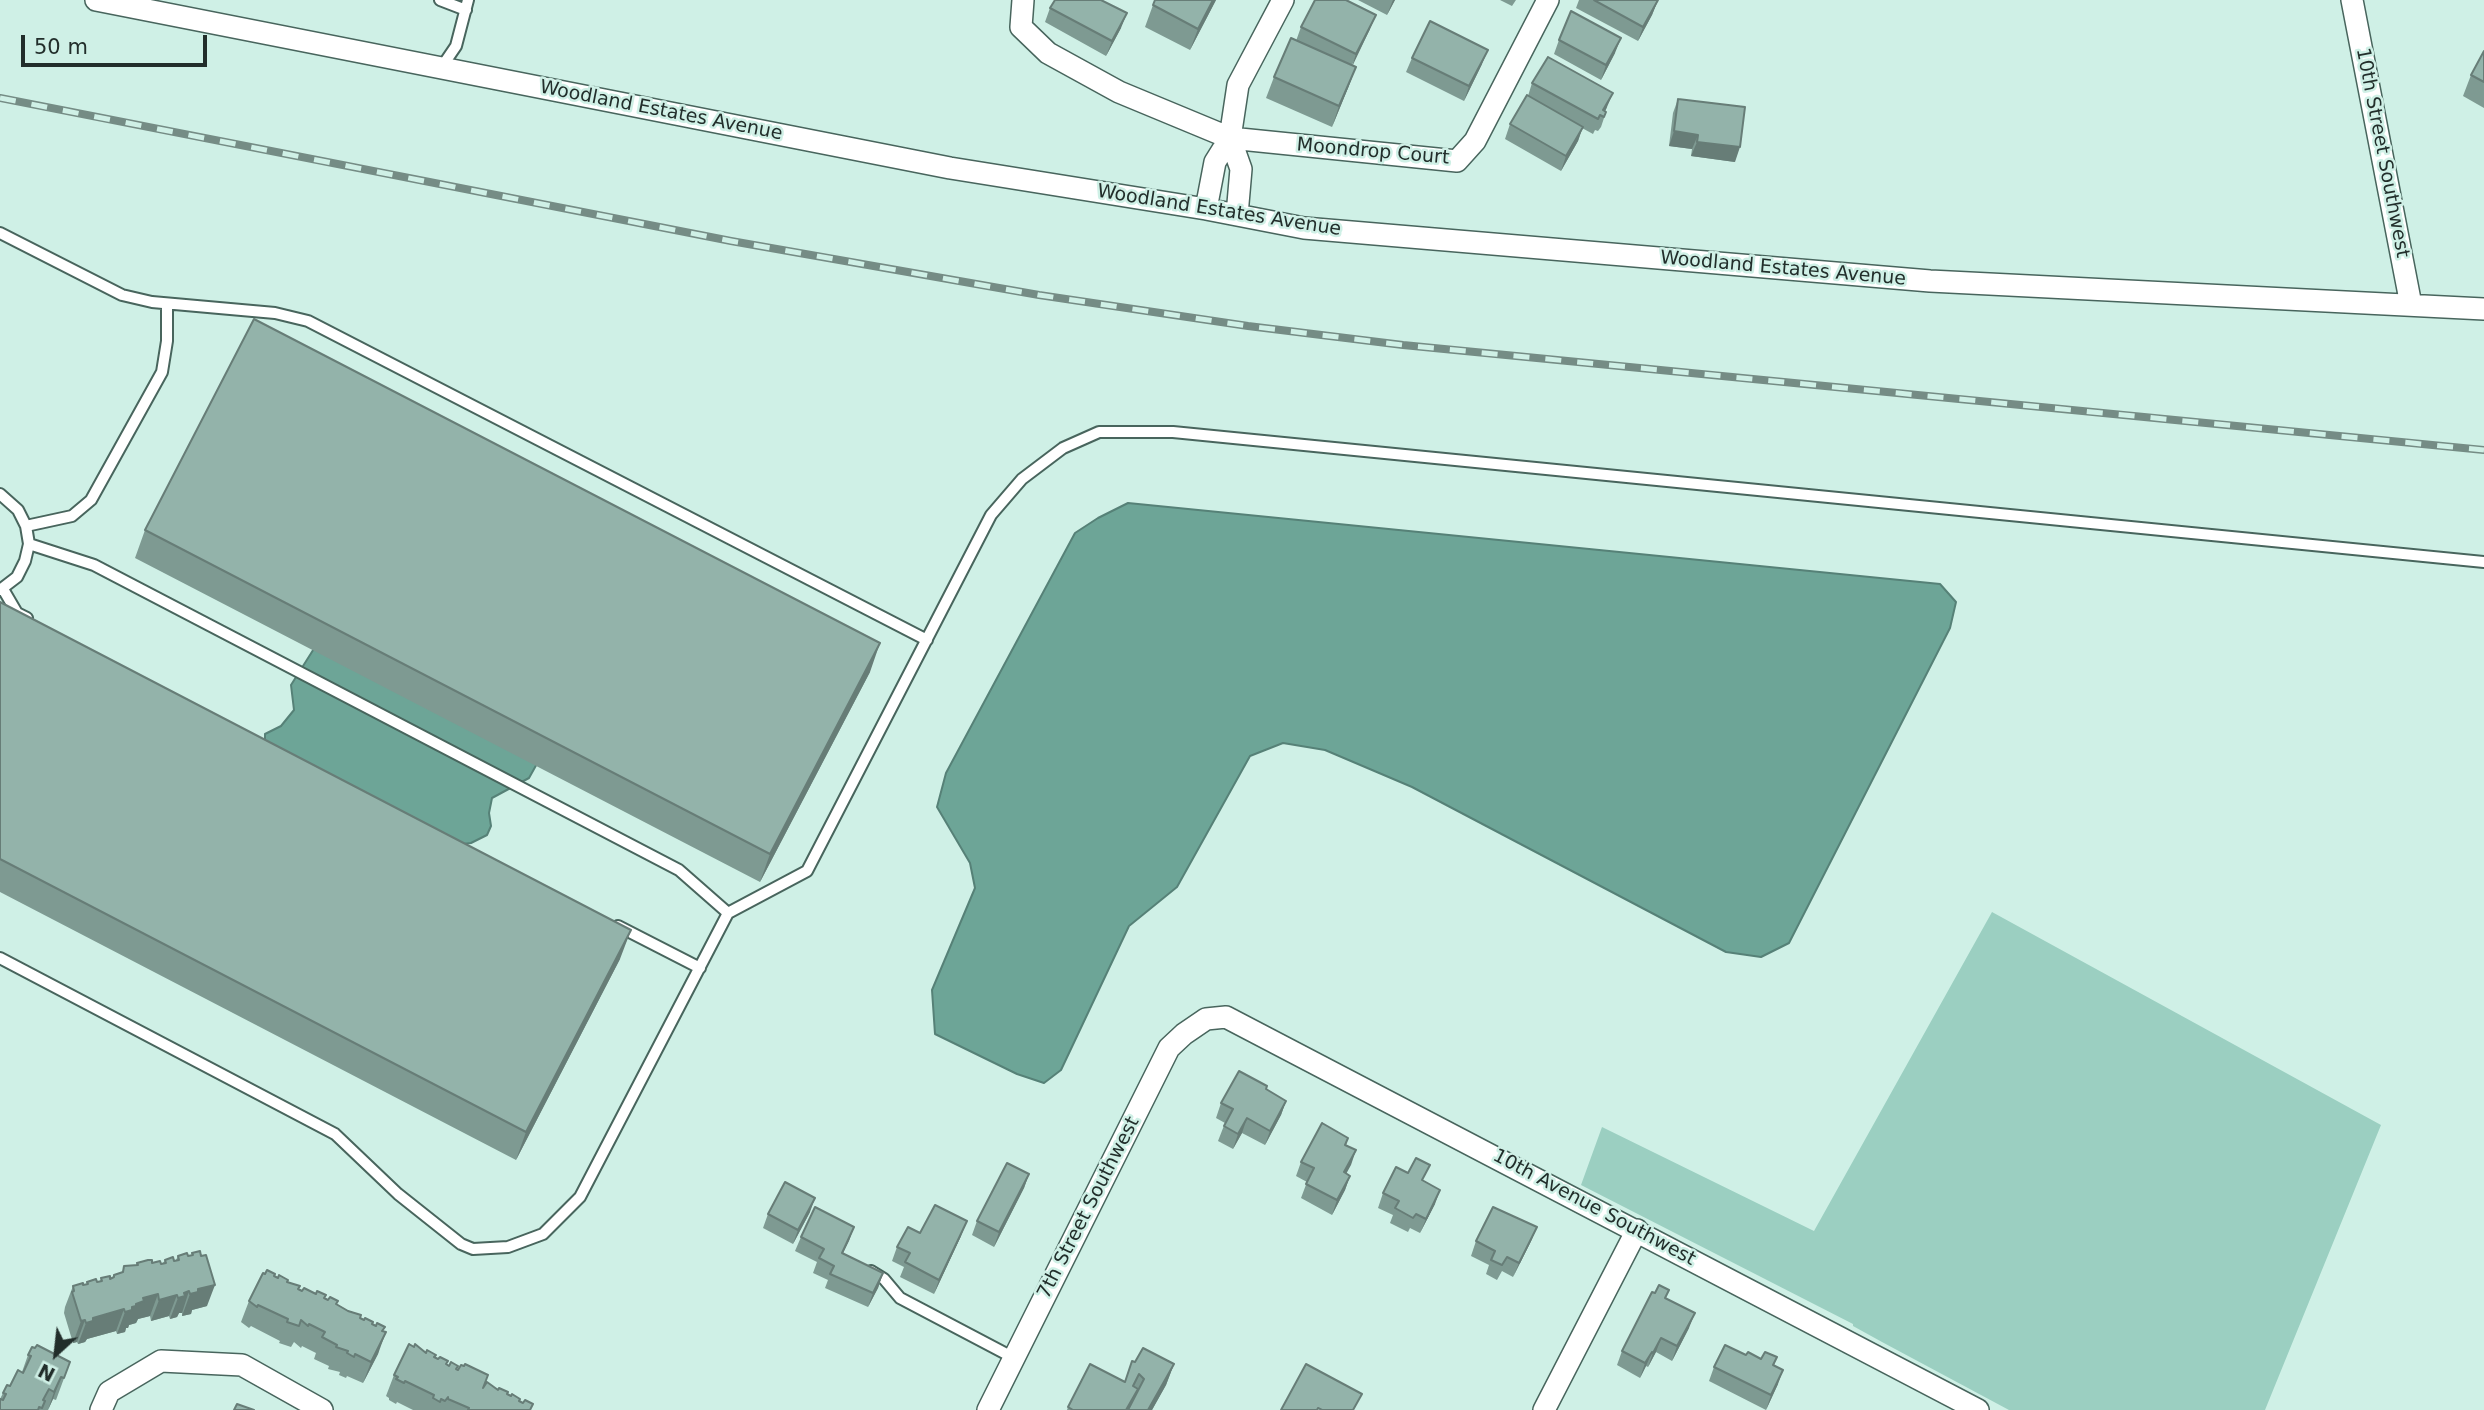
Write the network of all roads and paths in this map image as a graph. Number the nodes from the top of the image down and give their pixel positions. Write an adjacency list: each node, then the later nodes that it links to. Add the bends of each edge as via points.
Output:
1 (96, 0): 8 (street, Woodland Estates Avenue)
2 (440, 0): 7 (lane)
3 (1023, 0): 9 (street, Moondrop Court, via 1021,27 1048,53 1119,92)
4 (1283, 0): 9 (street, via 1238,85)
5 (1548, 0): 9 (street, Moondrop Court, via 1475,141 1457,161)
6 (2352, 0): 14 (street, 10th Street Southwest)
7 (467, 5): 8 (lane, via 456,46)
8 (441, 68): 10 (street, Woodland Estates Avenue, via 950,168)
9 (1230, 138): 10 (street, via 1215,162); 11 (street, via 1241,169)
10 (1206, 209): 11 (street, Woodland Estates Avenue)
11 (1237, 215): 14 (street, Woodland Estates Avenue, via 1304,228 1930,282)
12 (0, 233): 13 (lane, via 122,295)
13 (167, 304): 17 (lane, via 162,372 91,500 72,516); 22 (lane, via 275,313 308,321)
14 (2411, 305): 15 (street, Woodland Estates Avenue)
15 (2484, 309)
16 (0, 494): 17 (lane, via 18,510)
17 (26, 526): 18 (lane)
18 (29, 544): 20 (lane, via 16,577); 23 (lane, via 94,565 679,870)
19 (2484, 562): 22 (lane, via 1173,432 1099,432 1063,448 1022,479 991,515)
20 (1, 589): 21 (lane, via 17,613)
21 (42, 626)
22 (927, 640): 23 (lane, via 807,871)
23 (728, 913): 26 (lane)
24 (613, 923): 26 (lane)
25 (0, 958): 26 (lane, via 335,1134 398,1194 473,1249 508,1247 543,1234 580,1197)
26 (700, 968)
27 (1206, 1019): 28 (street, 10th Avenue Southwest, via 1226,1017); 30 (street, 7th Street Southwest, via 1169,1048)
28 (1637, 1230): 34 (street); 35 (street, 10th Avenue Southwest)
29 (862, 1266): 30 (lane, via 884,1279 900,1298)
30 (1014, 1358): 33 (street, 7th Street Southwest)
31 (101, 1410): 32 (street, via 109,1392 161,1361 242,1364)
32 (322, 1410)
33 (988, 1410)
34 (1544, 1410)
35 (1978, 1410)

